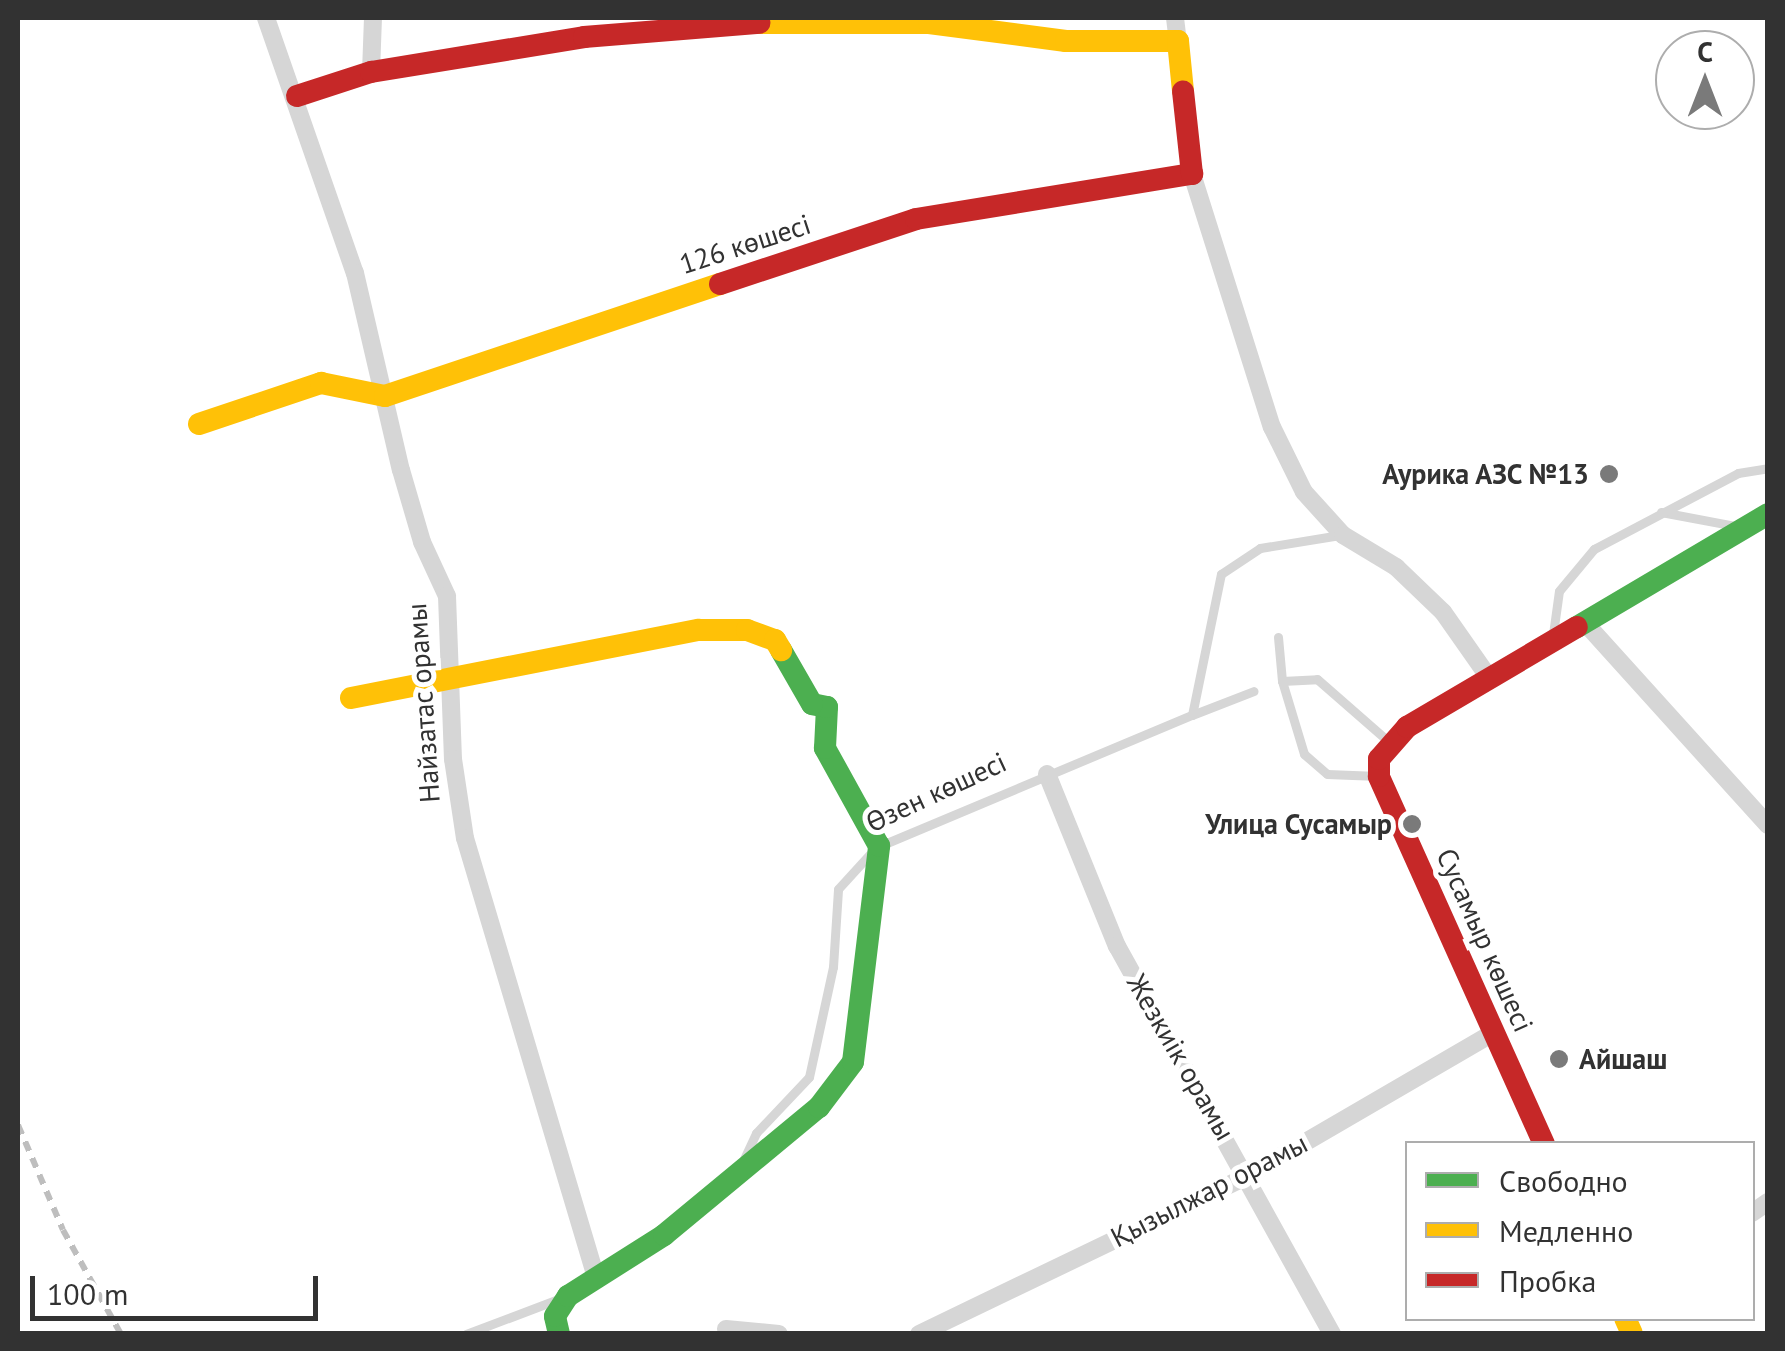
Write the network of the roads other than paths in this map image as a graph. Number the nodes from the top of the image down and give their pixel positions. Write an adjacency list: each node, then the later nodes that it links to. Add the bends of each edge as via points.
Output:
1 (266, 18): 5 (street, Найзатас орамы)
2 (372, 18): 4 (street)
3 (1177, 29): 4 (street, via 1066,40 929,23 806,20 584,37); 6 (street)
4 (371, 72): 5 (street)
5 (297, 96): 7 (street, Найзатас орамы, via 355,273)
6 (1192, 174): 7 (street, 126 көшесі, via 916,219); 13 (street, via 1272,427 1304,492)
7 (385, 396): 8 (street, 126 көшесі, via 320,383); 17 (street, Найзатас орамы, via 422,542 448,596)
8 (199, 424)
9 (1768, 468): 10 (lane, via 1738,473)
10 (1660, 512): 12 (lane); 16 (lane, via 1571,569 1559,591)
11 (1768, 514): 12 (street)
12 (1747, 528): 14 (street)
13 (1343, 535): 18 (street, via 1396,567 1443,612); 22 (lane, via 1260,548 1220,574)
14 (1587, 624): 16 (street); 25 (street)
15 (1278, 637): 19 (lane)
16 (1552, 644): 18 (street)
17 (452, 679): 21 (street); 26 (street, via 722,627 776,640 812,704 827,706 825,748); 31 (street, Найзатас орамы, via 453,759 465,838)
18 (1490, 679): 23 (street)
19 (1282, 681): 23 (lane, via 1317,680); 23 (lane, via 1304,754 1315,767 1338,776)
20 (1254, 691): 22 (lane, Өзен көшесі)
21 (351, 698)
22 (1192, 715): 24 (lane, Өзен көшесі)
23 (1382, 759): 27 (street, Сусамыр көшесі)
24 (1047, 774): 26 (lane, Өзен көшесі); 30 (street, Жезкиік орамы, via 1117,946)
25 (1768, 825)
26 (879, 846): 29 (lane, Өзен көшесі, via 838,889 832,967 809,1078 756,1133); 29 (street, via 853,1062 819,1107)
27 (1493, 1033): 28 (street, Сусамыр көшесі); 30 (street, Қызылжар орамы)
28 (1543, 1141)
29 (739, 1173): 31 (street, via 664,1236)
30 (1249, 1175): 37 (street, Қызылжар орамы); 38 (street, Жезкиік орамы)
31 (595, 1273): 32 (street)
32 (568, 1296): 34 (lane); 35 (street, via 555,1316)
33 (726, 1328): 36 (street)
34 (466, 1334)
35 (559, 1334)
36 (779, 1334)
37 (919, 1334)
38 (1332, 1334)

